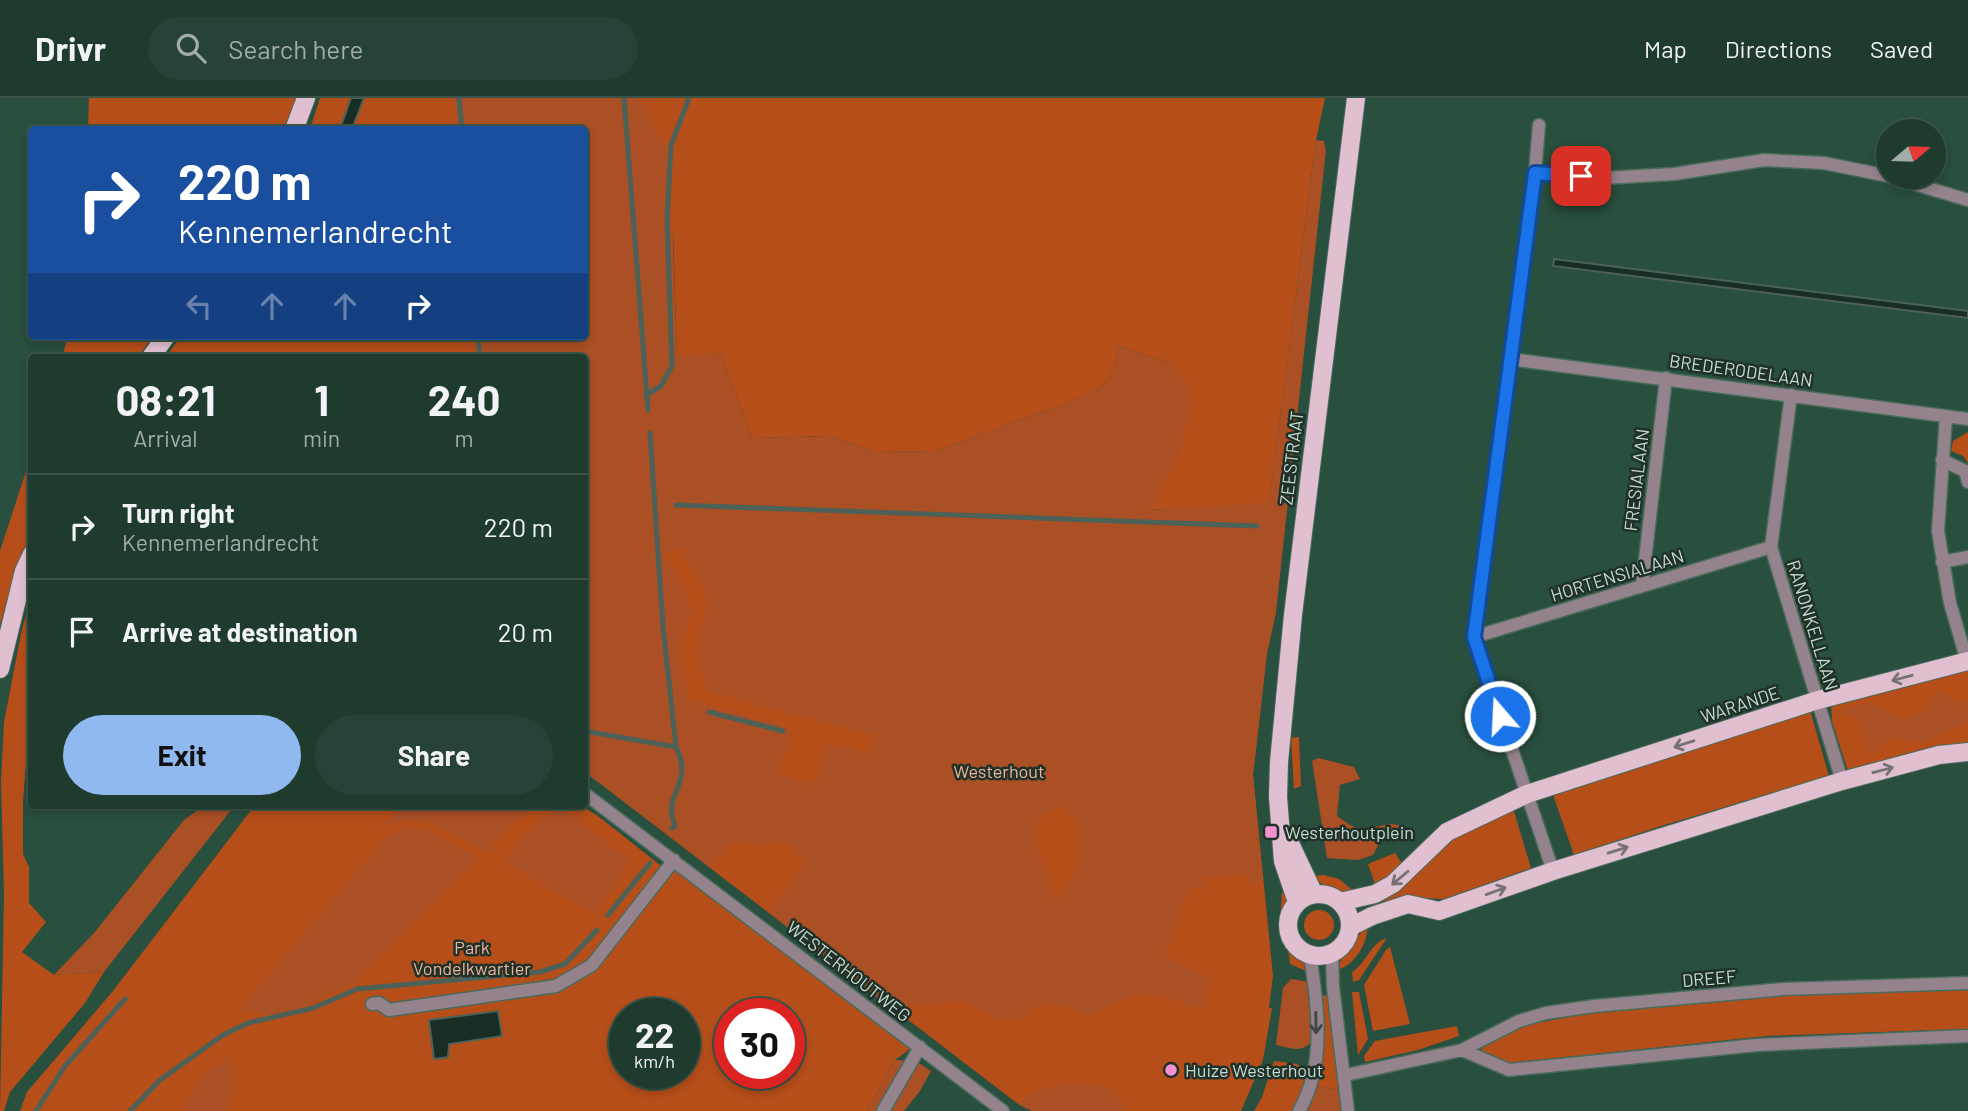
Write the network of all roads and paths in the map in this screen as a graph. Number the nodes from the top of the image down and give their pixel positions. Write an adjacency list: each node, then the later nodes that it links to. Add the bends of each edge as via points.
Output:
1 (306, 98): 4 (main road)
2 (1356, 98): 31 (main road, ZEESTRAAT, via 1293,615 1279,762)
3 (1539, 125): 5 (street)
4 (296, 126)
5 (1535, 173): 6 (street, via 1604,178 1674,174 1764,160 1824,163); 11 (street)
6 (1876, 173)
7 (1932, 189): 8 (street)
8 (1968, 200)
9 (163, 340): 10 (main road)
10 (152, 354)
11 (1510, 359): 12 (street, BREDERODELAAN); 23 (street)
12 (1666, 378): 13 (street, BREDERODELAAN); 22 (street, FRESIALAAN)
13 (1791, 395): 14 (street, BREDERODELAAN); 18 (street, RANONKELLAAN)
14 (1945, 416): 15 (street, BREDERODELAAN); 16 (street)
15 (1968, 419)
16 (1942, 460): 17 (street, via 1965,471); 21 (street, via 1938,531)
17 (1968, 482)
18 (1771, 547): 22 (street, HORTENSIALAAN); 26 (street, RANONKELLAAN)
19 (1968, 557): 21 (street)
20 (28, 562): 25 (main road)
21 (1942, 562): 24 (street)
22 (1642, 586): 23 (street, HORTENSIALAAN)
23 (1474, 637): 29 (street)
24 (1967, 661): 26 (main road, WARANDE, one-way to 26)
25 (0, 669)
26 (1818, 701): 28 (street, RANONKELLAAN); 29 (main road, WARANDE, one-way to 29)
27 (1968, 752): 28 (main road, one-way to 27, via 1939,755)
28 (1842, 781): 33 (main road, one-way to 28)
29 (1527, 794): 33 (street); 36 (main road, WARANDE, one-way to 36, via 1447,832 1393,884 1376,894)
30 (588, 796): 32 (street, WESTERHOUTWEG)
31 (1281, 824): 34 (main road, ZEESTRAAT); 35 (main road, ZEESTRAAT, via 1283,861)
32 (674, 860): 41 (street, via 592,965 556,986 389,1010); 43 (street, WESTERHOUTWEG)
33 (1553, 870): 37 (main road, one-way to 33, via 1408,904 1439,911)
34 (1314, 894): 35 (main road); 36 (main road)
35 (1297, 902): 39 (main road, via 1287,927 1295,945)
36 (1340, 902): 37 (main road)
37 (1350, 927): 38 (main road, via 1343,945)
38 (1332, 954): 39 (main road); 45 (street)
39 (1310, 955): 48 (street, one-way to 48, via 1317,1061)
40 (1968, 983): 44 (street, DREEF, via 1784,989 1594,1006 1519,1021)
41 (372, 1004)
42 (1968, 1036): 44 (street, via 1757,1045 1509,1070)
43 (920, 1047): 46 (street); 47 (street, WESTERHOUTWEG)
44 (1462, 1050): 45 (street, DREEF)
45 (1346, 1075): 49 (street)
46 (883, 1111)
47 (1003, 1111)
48 (1298, 1111)
49 (1348, 1111)

